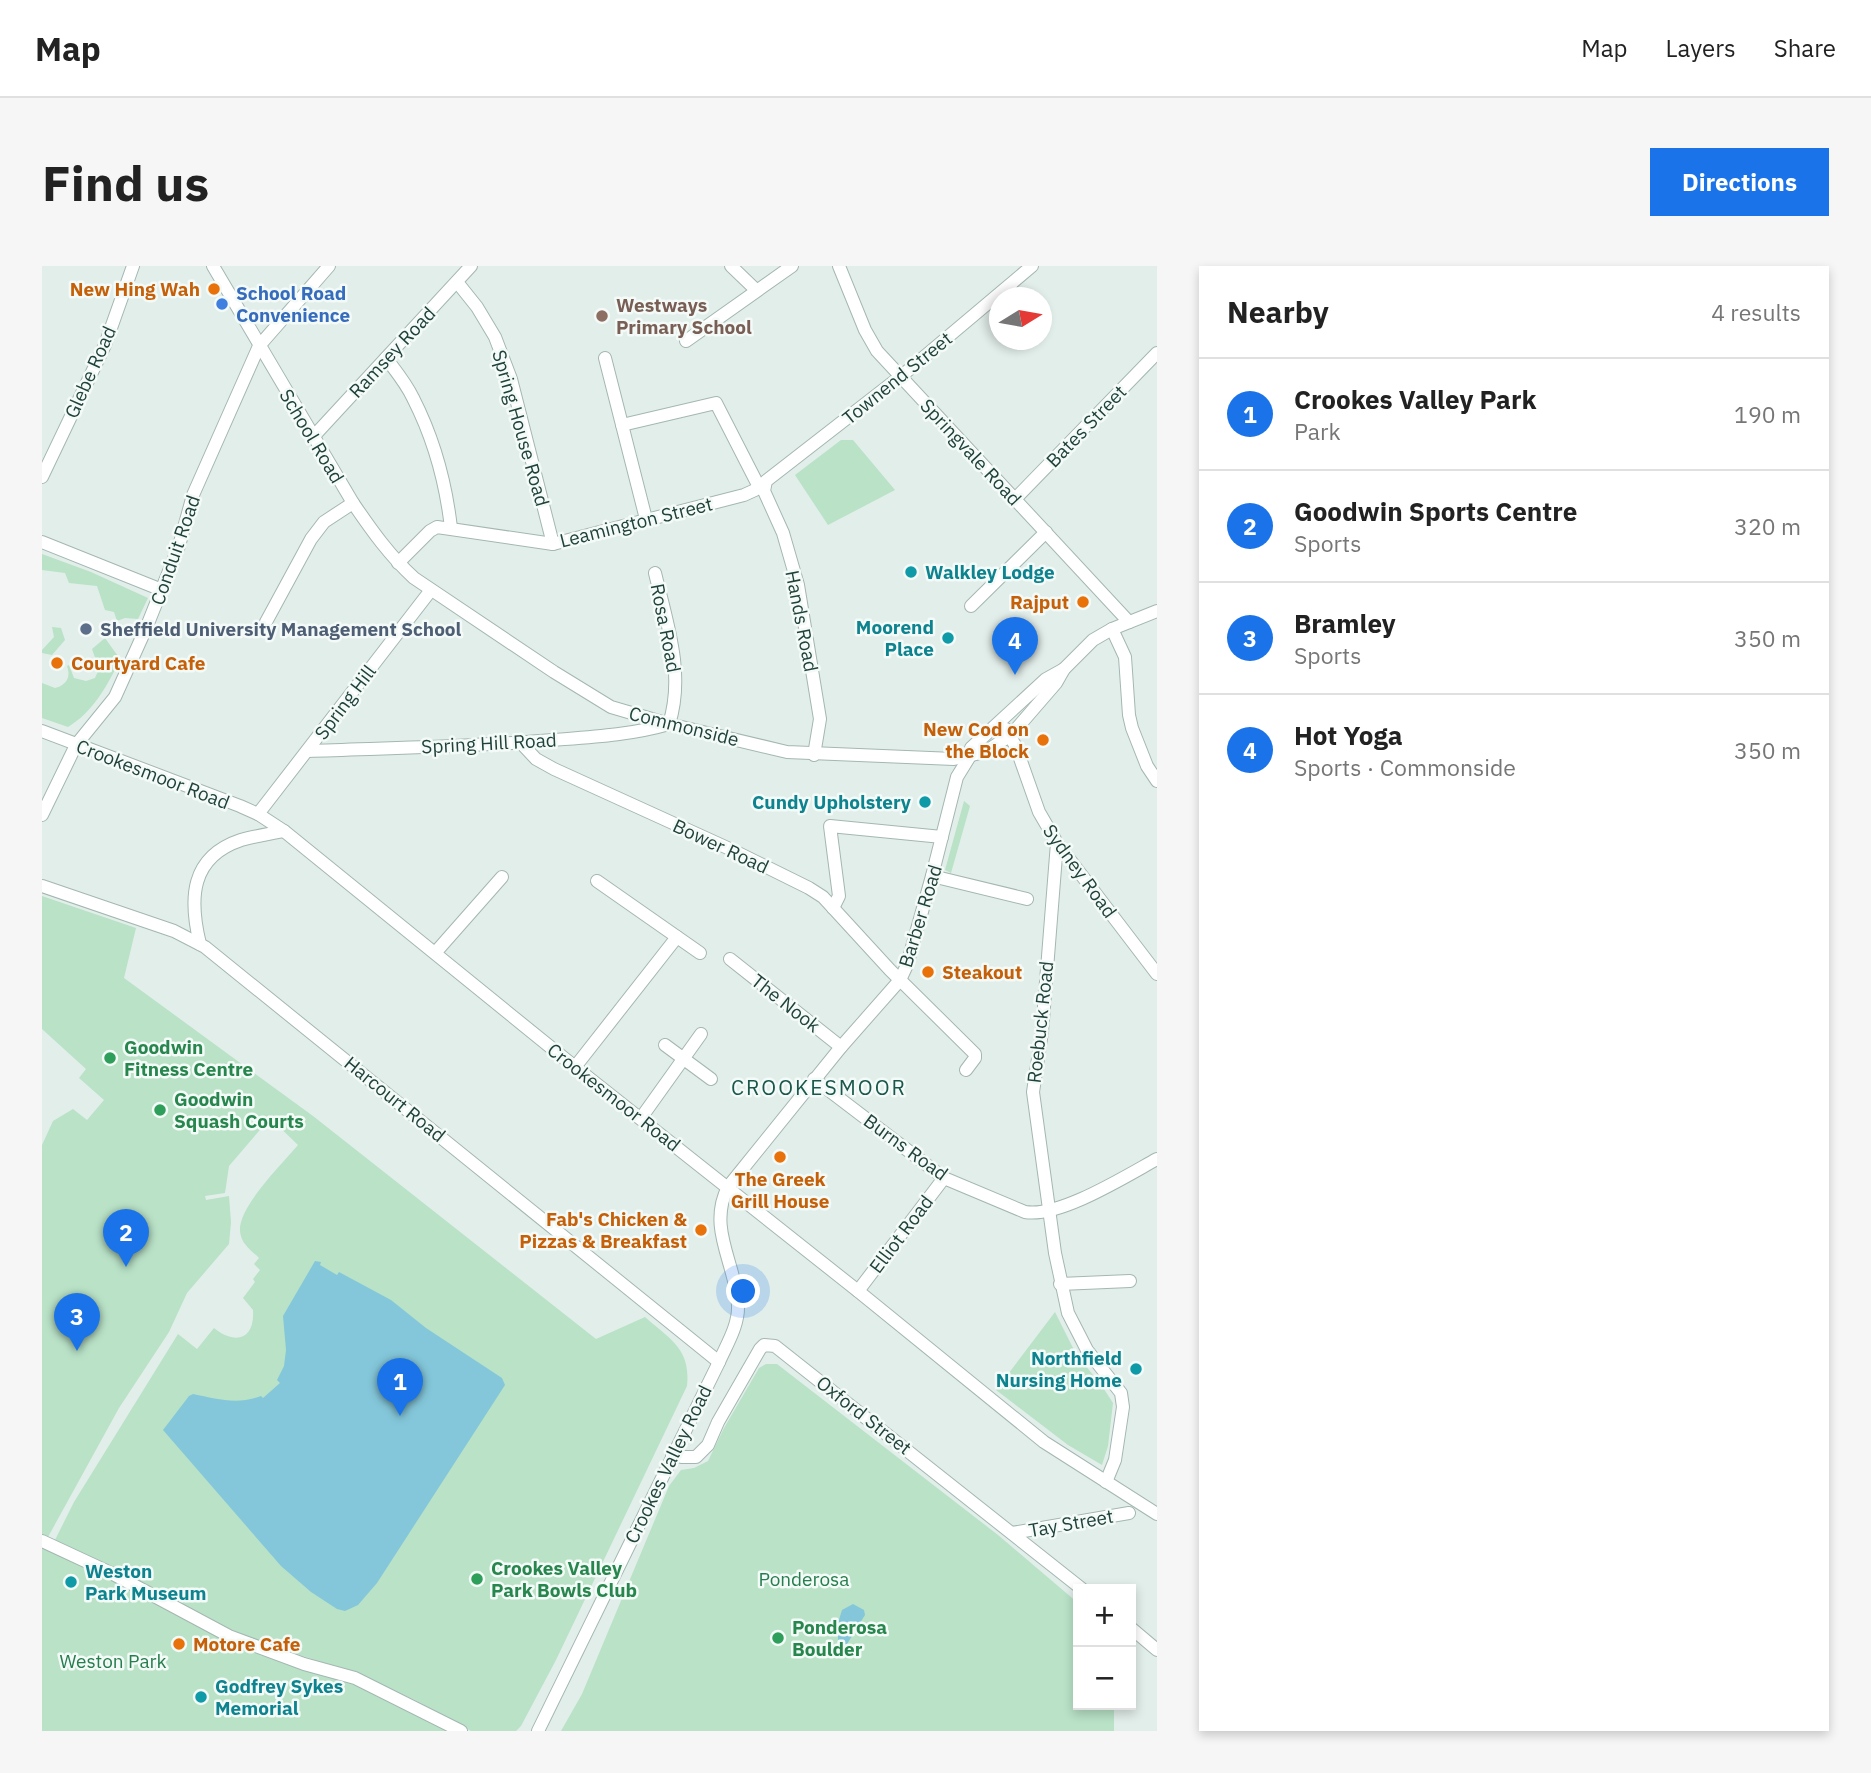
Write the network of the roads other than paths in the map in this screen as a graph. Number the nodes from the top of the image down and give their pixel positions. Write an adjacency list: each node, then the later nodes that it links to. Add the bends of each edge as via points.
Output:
1 (133, 266): 19 (street, Glebe Road, via 105,345)
2 (329, 266): 12 (street, Conduit Road)
3 (471, 266): 9 (street, Ramsey Road)
4 (731, 266): 10 (street)
5 (792, 266): 10 (street)
6 (839, 266): 16 (street, Springvale Road, via 864,330)
7 (1032, 266): 16 (street, Townend Street)
8 (216, 268): 12 (street, School Road)
9 (457, 282): 14 (street, Ramsey Road); 27 (street, Spring House Road, via 495,337)
10 (756, 290): 11 (street)
11 (686, 341)
12 (259, 346): 18 (street, School Road); 30 (street, Conduit Road, via 193,495)
13 (1157, 353): 21 (street, Bates Street)
14 (386, 358): 18 (street, Ramsey Road); 24 (street, via 423,419 447,496)
15 (606, 358): 17 (street)
16 (900, 377): 20 (street, Townend Street); 21 (street, Springvale Road)
17 (622, 425): 20 (street, Hands Road, via 716,403); 23 (street)
18 (313, 437): 22 (street, School Road)
19 (42, 477)
20 (761, 488): 23 (street, Leamington Street); 45 (street, Hands Road, via 783,533 798,585 820,719)
21 (1014, 499): 25 (street, Springvale Road)
22 (353, 503): 28 (street, School Road); 34 (street, via 324,522)
23 (646, 519): 27 (street, Leamington Street)
24 (451, 528): 27 (street, Leamington Street); 28 (street, via 430,531)
25 (1046, 532): 32 (street); 35 (street, Springvale Road)
26 (42, 542): 30 (street)
27 (553, 544)
28 (398, 563): 31 (street, School Road)
29 (655, 573): 39 (street, Rosa Road, via 675,660 677,682)
30 (162, 590): 43 (street, Conduit Road, via 114,697)
31 (432, 590): 39 (street, Commonside, via 611,707); 44 (street, Spring Hill)
32 (971, 606)
33 (1155, 615): 35 (street, Commonside)
34 (266, 622)
35 (1129, 622): 36 (street, Commonside)
36 (1112, 629): 37 (street, Commonside, via 1093,640); 47 (street, via 1125,657 1132,728)
37 (1064, 669): 38 (street, Commonside, via 1046,679); 41 (street, Commonside)
38 (1000, 721): 41 (street, Sydney Road); 46 (street, Commonside, via 979,738)
39 (669, 724): 42 (street, Spring Hill Road, via 615,735); 45 (street, Commonside)
40 (42, 731): 43 (street, Crookesmoor Road)
41 (1011, 735): 46 (street, Commonside); 52 (street, Sydney Road, via 1039,812)
42 (521, 743): 44 (street, Spring Hill Road); 58 (street, Bower Road, via 554,769 809,888)
43 (76, 745): 48 (street, Crookesmoor Road); 49 (street, Conduit Road)
44 (308, 751): 48 (street, Spring Hill)
45 (814, 755): 46 (street, Commonside)
46 (970, 756): 51 (street, Barber Road, via 957,777)
47 (1157, 781)
48 (258, 814): 50 (street, Crookesmoor Road)
49 (42, 815)
50 (284, 831): 60 (street, via 229,845 205,863 193,901); 61 (street, Crookesmoor Road)
51 (942, 837): 53 (street, Barber Road); 58 (street, via 830,826 839,896)
52 (1056, 843): 64 (street, Sydney Road); 78 (street, Roebuck Road, via 1033,1092)
53 (932, 876): 57 (street); 65 (street, Barber Road)
54 (502, 877): 61 (street)
55 (597, 881): 59 (street)
56 (42, 886): 60 (street, Harcourt Road)
57 (1027, 899)
58 (833, 908): 65 (street, Bower Road)
59 (677, 937): 62 (street); 70 (street)
60 (200, 944): 82 (street, Harcourt Road)
61 (435, 953): 70 (street, Crookesmoor Road)
62 (701, 953)
63 (730, 959): 68 (street, The Nook)
64 (1157, 974)
65 (900, 980): 68 (street, Barber Road); 71 (street, Bower Road, via 975,1054)
66 (701, 1034): 69 (street)
67 (665, 1045): 69 (street)
68 (841, 1047): 73 (street, Barber Road)
69 (684, 1060): 72 (street); 74 (street)
70 (575, 1067): 74 (street, Crookesmoor Road)
71 (966, 1070)
72 (711, 1079)
73 (814, 1079): 76 (street, Burns Road); 77 (street, Barber Road)
74 (640, 1118): 77 (street, Crookesmoor Road)
75 (1157, 1159): 78 (street, via 1106,1188)
76 (944, 1178): 78 (street, Burns Road, via 1025,1212); 81 (street, Elliot Road)
77 (728, 1187): 81 (street, Crookesmoor Road); 82 (street, Crookes Valley Road, via 720,1224 738,1318)
78 (1048, 1212): 80 (street, Roebuck Road)
79 (1130, 1281): 80 (street)
80 (1060, 1284): 84 (street, Roebuck Road, via 1076,1333 1121,1393 1121,1430)
81 (858, 1291): 84 (street, Crookesmoor Road, via 1044,1442)
82 (719, 1362): 83 (street, Crookes Valley Road)
83 (672, 1454): 87 (street, Oxford Street, via 696,1457 708,1445 760,1349 769,1345 791,1357); 93 (street, Crookes Valley Road)
84 (1106, 1482): 86 (street, Crookesmoor Road)
85 (1129, 1513): 87 (street, Tay Street)
86 (1157, 1514)
87 (1012, 1533): 89 (street, Oxford Street)
88 (42, 1541): 92 (street, via 229,1636 355,1678)
89 (1076, 1584)
90 (1136, 1632): 91 (street)
91 (1157, 1650)
92 (461, 1731)
93 (538, 1731)

